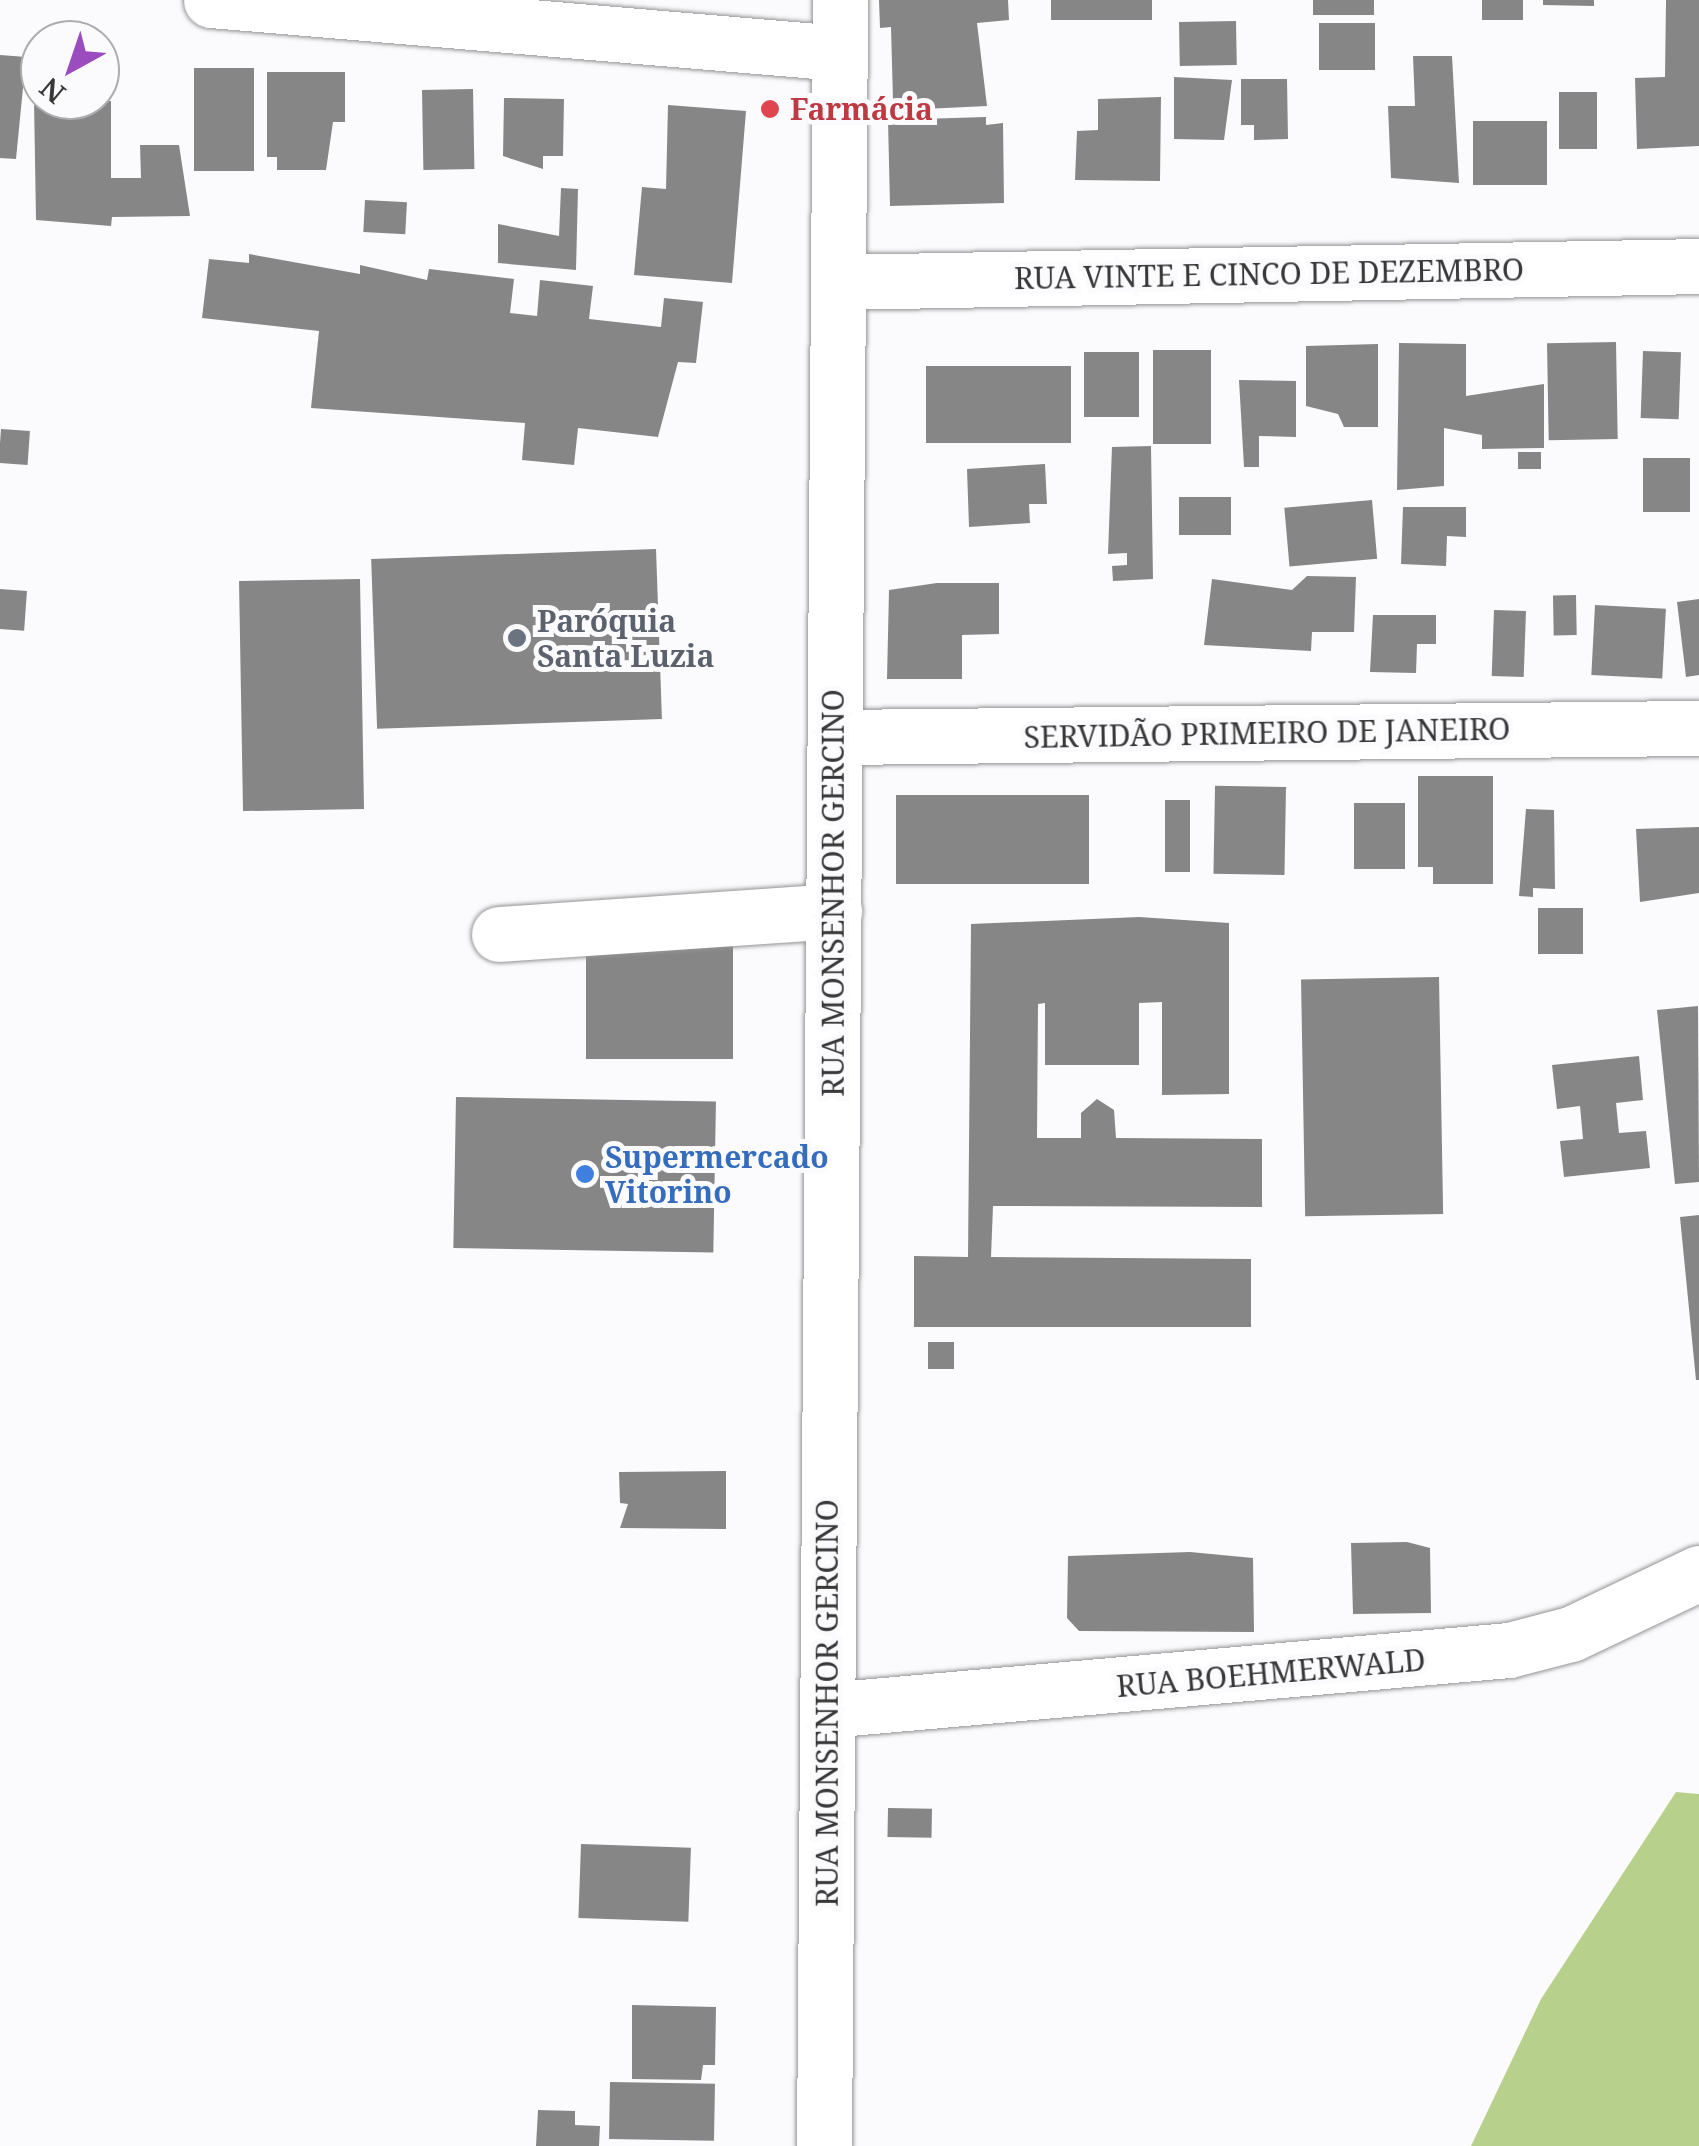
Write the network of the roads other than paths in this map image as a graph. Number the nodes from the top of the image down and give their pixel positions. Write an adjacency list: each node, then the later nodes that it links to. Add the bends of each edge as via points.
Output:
1 (210, 0): 3 (street)
2 (840, 0): 3 (street, RUA MONSENHOR GERCINO)
3 (840, 53): 5 (street, RUA MONSENHOR GERCINO)
4 (1699, 266): 5 (street, RUA VINTE E CINCO DE DEZEMBRO)
5 (838, 282): 7 (street, RUA MONSENHOR GERCINO)
6 (1699, 728): 7 (street, SERVIDÃO PRIMEIRO DE JANEIRO)
7 (834, 737): 8 (street, RUA MONSENHOR GERCINO)
8 (834, 911): 9 (street); 11 (street, RUA MONSENHOR GERCINO)
9 (499, 934)
10 (1699, 1572): 11 (street, RUA BOEHMERWALD, via 1571,1634 1509,1650)
11 (828, 1710): 12 (street, RUA MONSENHOR GERCINO)
12 (824, 2146)

